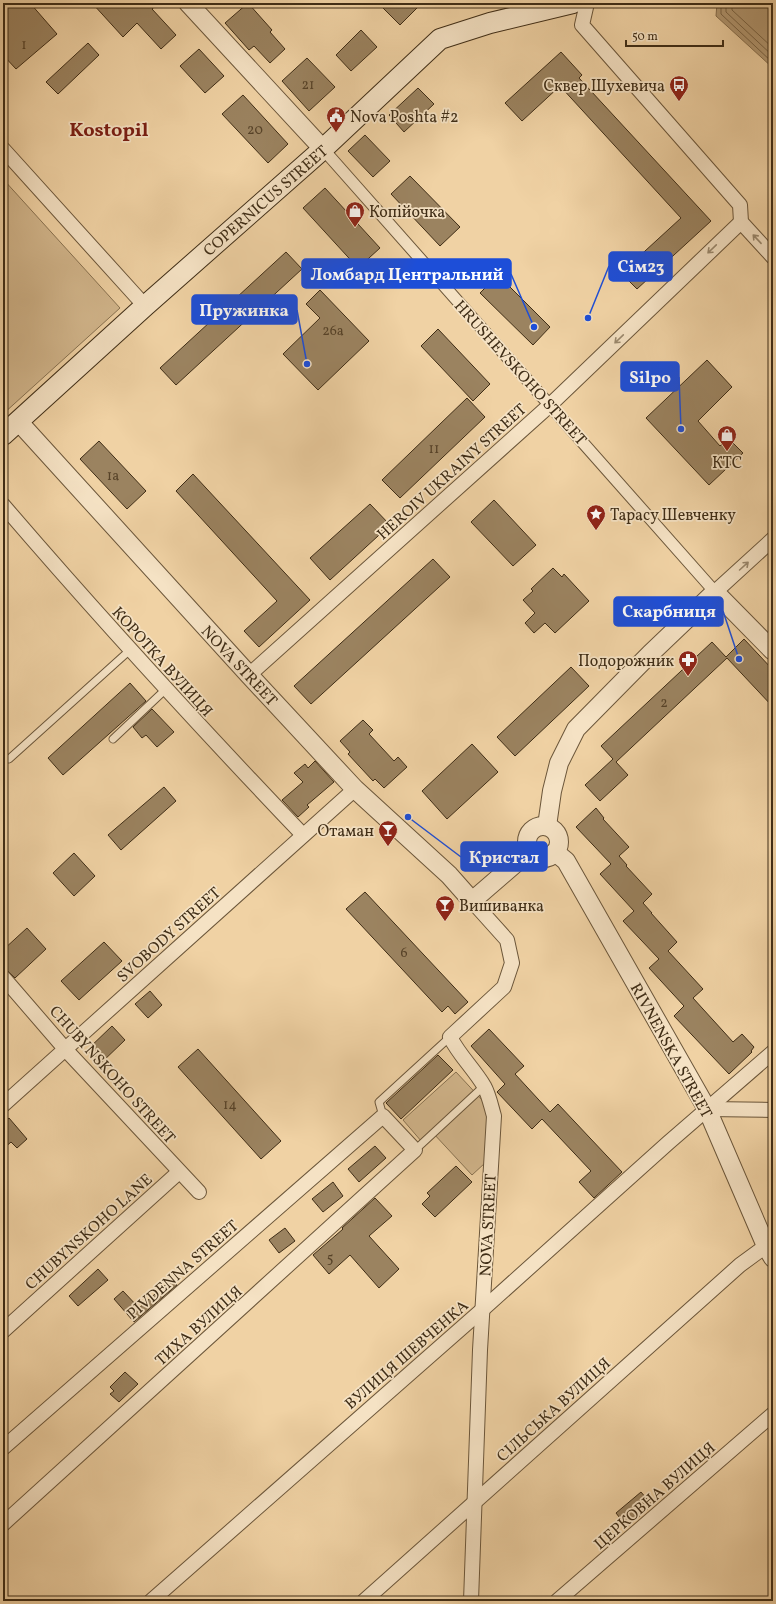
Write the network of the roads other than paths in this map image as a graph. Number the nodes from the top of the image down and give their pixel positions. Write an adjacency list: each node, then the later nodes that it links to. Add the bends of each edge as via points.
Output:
1 (188, 3): 5 (street, HRUSHEVSKOHO STREET)
2 (573, 3): 5 (main road, COPERNICUS STREET, via 490,23 440,39)
3 (587, 3): 6 (street, via 582,25 740,205)
4 (3, 149): 8 (street)
5 (323, 149): 8 (main road, COPERNICUS STREET); 9 (street, HRUSHEVSKOHO STREET)
6 (740, 222): 7 (street, one-way to 6); 9 (street, HEROIV UKRAINY STREET, one-way to 9)
7 (773, 257)
8 (145, 306): 10 (main road, COPERNICUS STREET)
9 (550, 405): 14 (street, HRUSHEVSKOHO STREET); 17 (street, HEROIV UKRAINY STREET)
10 (18, 421): 11 (main road, COPERNICUS STREET); 17 (street, NOVA STREET)
11 (3, 435)
12 (3, 505): 15 (street, КОРОТКА ВУЛИЦЯ)
13 (773, 539): 14 (street, one-way to 13)
14 (715, 592): 16 (street, HRUSHEVSKOHO STREET); 22 (street, via 576,729 559,763)
15 (130, 650): 18 (street, КОРОТКА ВУЛИЦЯ); 20 (lane)
16 (773, 651)
17 (249, 676): 21 (street, NOVA STREET)
18 (166, 689): 19 (lane); 23 (street, КОРОТКА ВУЛИЦЯ)
19 (113, 739)
20 (9, 759)
21 (355, 789): 23 (street, SVOBODY STREET); 26 (street, NOVA STREET, via 448,875)
22 (547, 826): 24 (street, via 536,828 529,834 528,844); 25 (street, via 558,836 559,842)
23 (303, 835): 29 (street, SVOBODY STREET)
24 (531, 850): 25 (street, via 536,856 541,857 551,856); 26 (street)
25 (555, 852): 33 (street, RIVNENSKA STREET, via 566,861)
26 (472, 901): 28 (street, NOVA STREET, via 508,940 512,963 504,987)
27 (3, 977): 29 (street, CHUBYNSKOHO STREET)
28 (450, 1037): 31 (street, NOVA STREET); 35 (lane, via 379,1102)
29 (66, 1050): 32 (street, SVOBODY STREET); 37 (street, CHUBYNSKOHO STREET)
30 (773, 1052): 33 (street, ВУЛИЦЯ ШЕВЧЕНКА)
31 (484, 1086): 36 (lane); 40 (street, NOVA STREET, via 494,1116)
32 (3, 1105)
33 (707, 1109): 34 (street); 39 (street, RIVNENSKA STREET); 40 (street, ВУЛИЦЯ ШЕВЧЕНКА)
34 (773, 1110)
35 (383, 1116): 36 (street); 43 (street, PIVDENNA STREET)
36 (414, 1150): 45 (street, ТИХА ВУЛИЦЯ)
37 (179, 1172): 38 (street, CHUBYNSKOHO STREET); 41 (street, CHUBYNSKOHO LANE)
38 (199, 1192)
39 (770, 1252): 44 (street, СІЛЬСЬКА ВУЛИЦЯ, via 740,1265)
40 (482, 1310): 44 (street, NOVA STREET); 46 (street, ВУЛИЦЯ ШЕВЧЕНКА)
41 (3, 1331)
42 (773, 1414): 49 (street, ЦЕРКОВНА ВУЛИЦЯ)
43 (3, 1448)
44 (474, 1504): 47 (street, СІЛЬСЬКА ВУЛИЦЯ); 48 (street, NOVA STREET)
45 (3, 1524)
46 (151, 1601)
47 (364, 1601)
48 (471, 1601)
49 (558, 1601)

